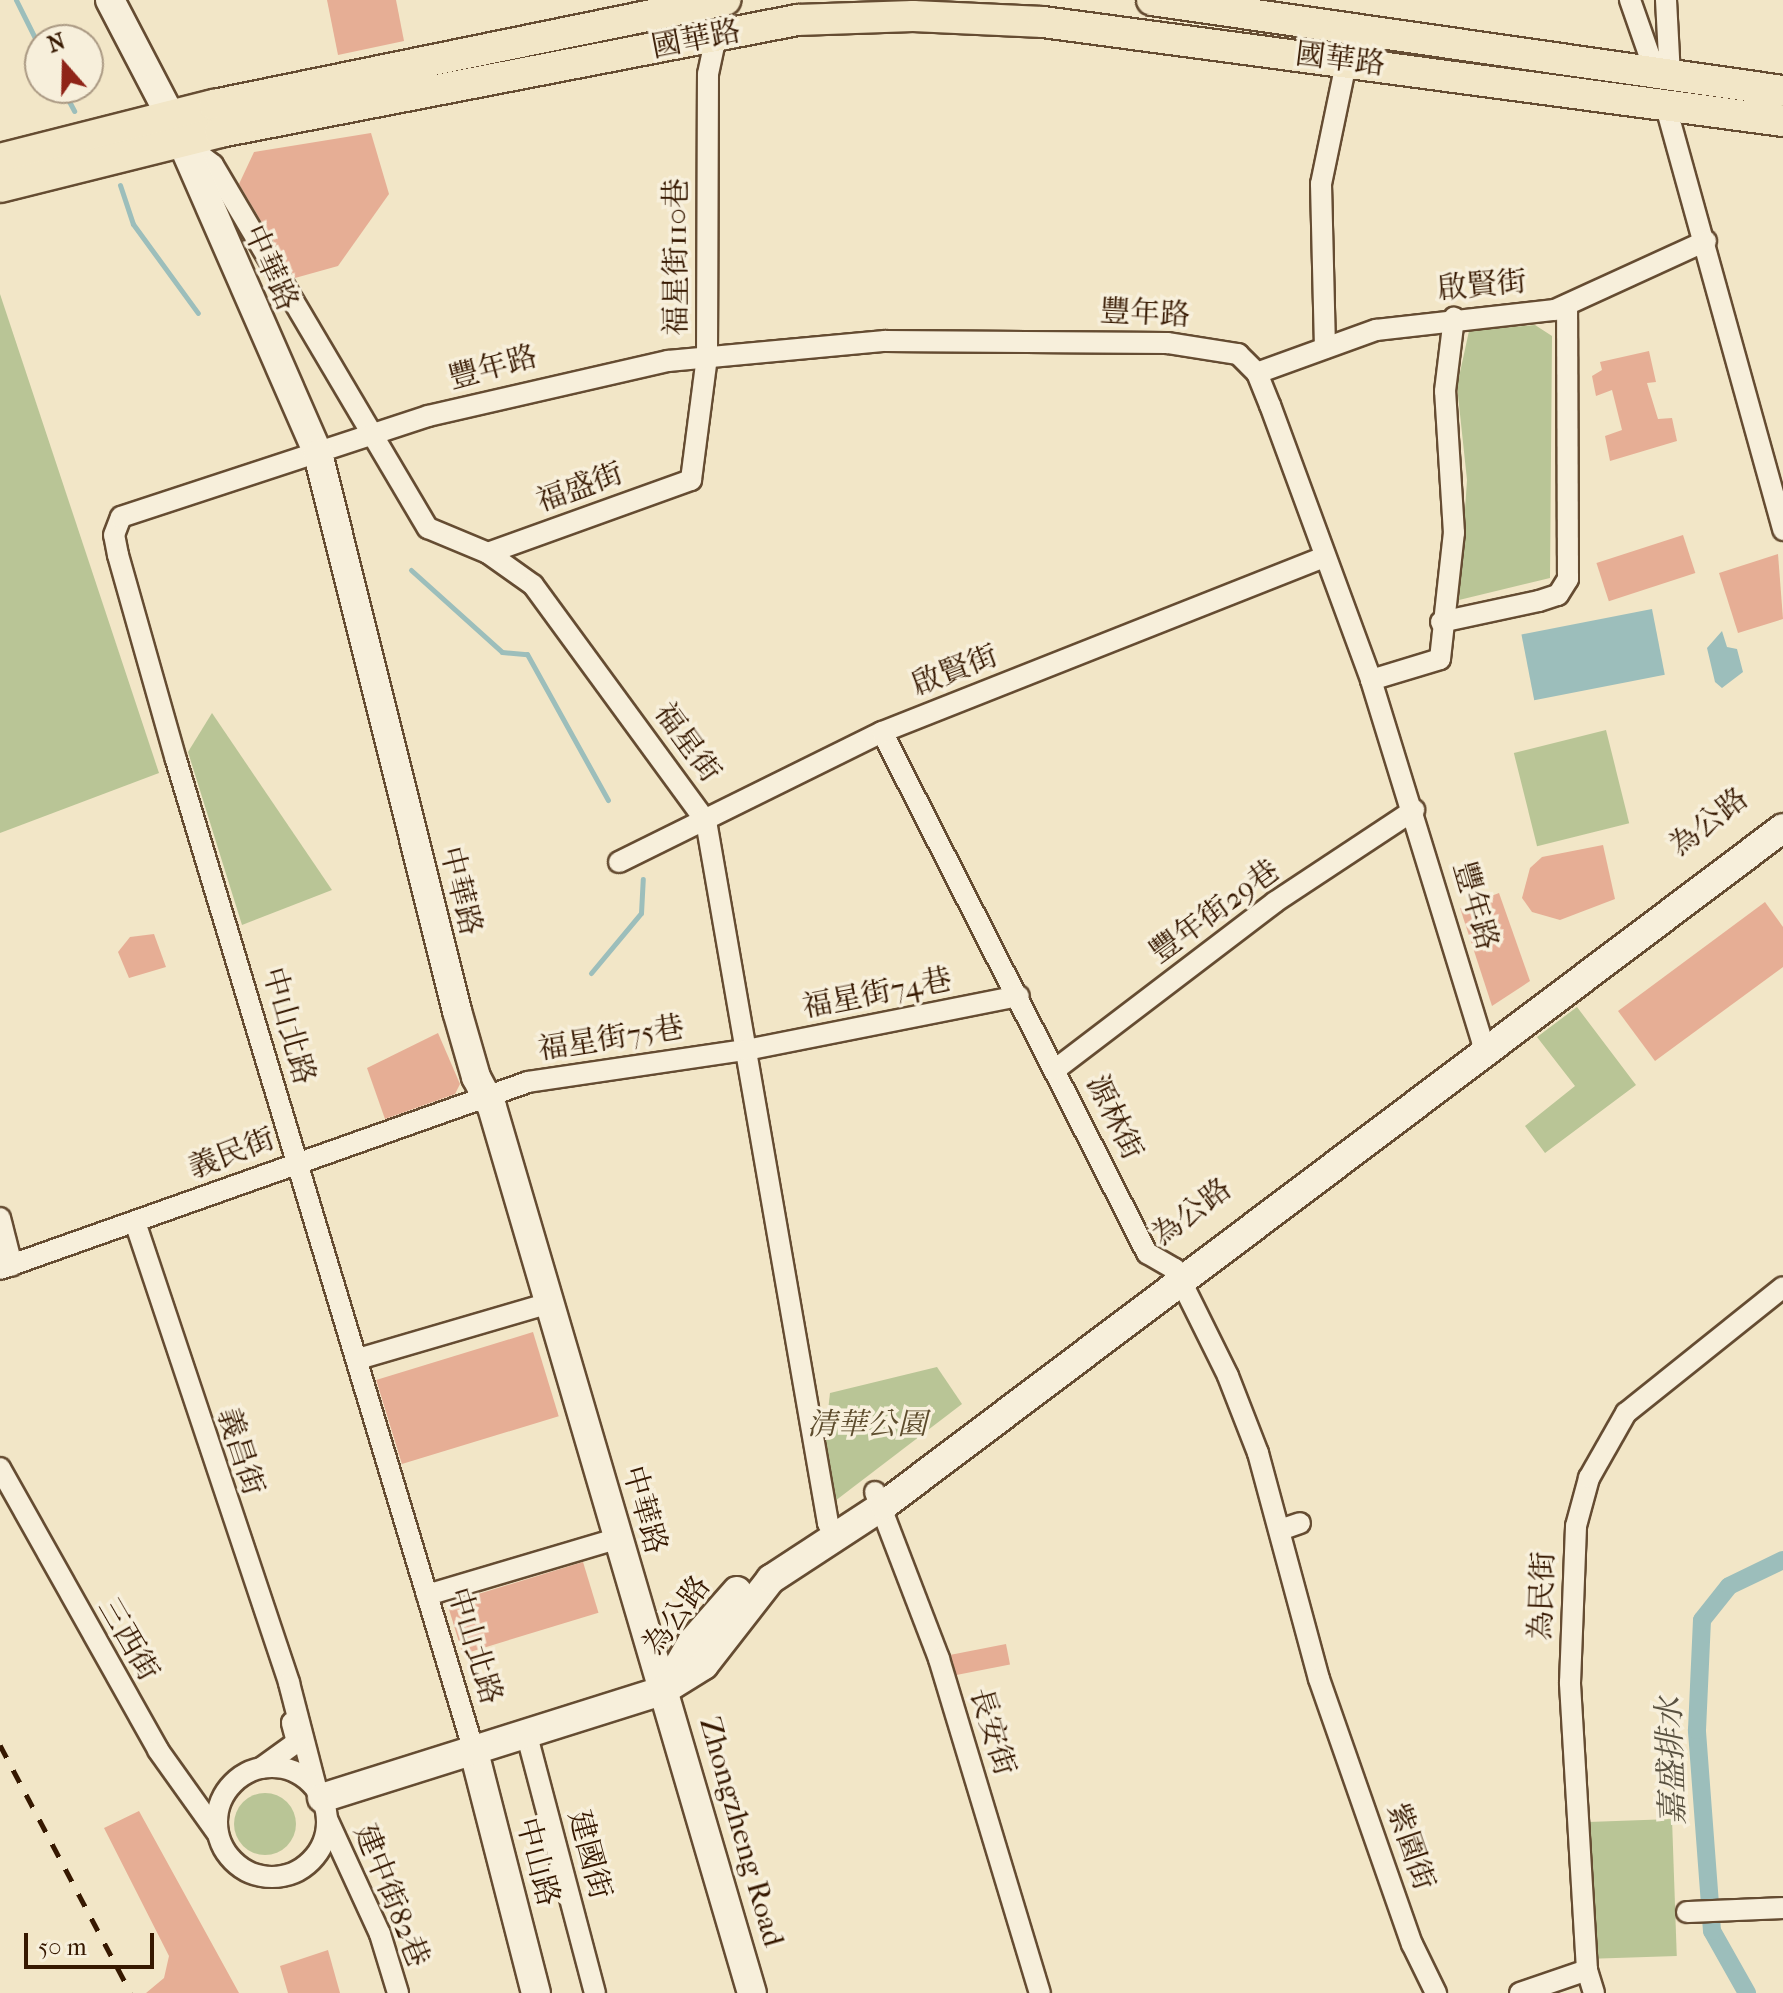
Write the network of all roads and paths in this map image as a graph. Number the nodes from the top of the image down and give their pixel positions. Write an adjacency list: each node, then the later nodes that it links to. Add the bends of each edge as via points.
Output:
1 (110, 0): 15 (street, 中華路)
2 (717, 0): 3 (main road, 國華路); 9 (main road); 15 (main road, 國華路)
3 (725, 0)
4 (1152, 0): 8 (main road, 國華路)
5 (1630, 0): 11 (street, via 1650,57)
6 (1666, 0): 11 (street)
7 (1046, 11): 9 (main road, 國華路, via 797,20); 10 (main road, 國華路)
8 (1354, 30): 10 (main road); 11 (main road, 國華路)
9 (716, 36): 15 (main road, 國華路); 22 (street, 福星街110巷, via 708,74)
10 (1347, 59): 13 (main road, 國華路); 21 (street, via 1321,184)
11 (1670, 76): 12 (main road, 國華路); 13 (main road)
12 (1783, 91)
13 (1666, 107): 14 (main road, 國華路); 18 (street)
14 (1783, 121)
15 (176, 129): 16 (main road, 國華路); 17 (main road, 國華路); 24 (street, 福星街, via 213,165 256,245); 25 (street, 中華路)
16 (0, 159)
17 (0, 187)
18 (1706, 241): 19 (street, 啟賢街); 27 (street)
19 (1567, 305): 20 (street, 啟賢街); 30 (street, via 1568,579 1549,598)
20 (1454, 318): 21 (street, 啟賢街, via 1376,330); 30 (street, via 1445,391 1454,533)
21 (1325, 348): 23 (street, 啟賢街)
22 (707, 357): 23 (street, 豐年路, via 885,341 1101,341 1215,348 1238,354); 24 (street, 豐年路, via 565,380); 26 (street, 福星街110巷)
23 (1257, 373): 29 (street, 豐年路)
24 (377, 433): 25 (street, 豐年路); 28 (street, 福星街, via 428,528)
25 (318, 454): 43 (street, 中華路, via 419,872 476,1077); 44 (street, 中山北路, via 147,506 121,517 114,535)
26 (691, 480): 28 (street, 福盛街)
27 (1783, 530)
28 (488, 553): 35 (street, 福星街, via 533,585)
29 (1322, 558): 31 (street, 豐年路); 32 (street, 啟賢街)
30 (1441, 622): 31 (street, via 1440,659)
31 (1371, 680): 34 (street, 豐年路)
32 (882, 732): 35 (street, 啟賢街); 39 (street, 源林街)
33 (1783, 808): 38 (street, 為公路)
34 (1414, 810): 40 (street, 豐年路); 42 (street, 豐年街29巷, via 1275,902)
35 (706, 821): 37 (street, 啟賢街); 41 (street, 福星街)
36 (1783, 828): 38 (street, 為公路)
37 (619, 862)
38 (1574, 980): 40 (street, 為公路)
39 (1019, 996): 41 (street, 福星街74巷); 42 (street, 源林街)
40 (1486, 1045): 48 (street, 為公路)
41 (746, 1050): 43 (street, 福星街75巷, via 611,1067); 55 (street, 福星街)
42 (1056, 1069): 48 (street, 源林街, via 1147,1253)
43 (487, 1096): 44 (street, 義民街); 50 (street, 中華路)
44 (296, 1161): 46 (street, 義民街); 51 (street, 中山北路)
45 (0, 1218): 47 (street)
46 (135, 1222): 47 (street, 義民街); 60 (street, 義昌街)
47 (6, 1267)
48 (1179, 1275): 53 (street, 為公路); 56 (street, 源林街, via 1228,1376)
49 (1783, 1287): 68 (street, 為民街, via 1626,1413 1589,1478 1576,1526 1570,1683)
50 (549, 1303): 51 (street); 57 (street, 中華路)
51 (358, 1359): 58 (street, 中山北路)
52 (0, 1468): 65 (street, 三西街, via 158,1750)
53 (880, 1499): 55 (street, 為公路); 73 (street, 長安街, via 939,1659)
54 (1300, 1523): 56 (street)
55 (832, 1529): 59 (street, 為公路, via 731,1596 688,1647)
56 (1280, 1530): 74 (street, 紫園街, via 1333,1718 1412,1944)
57 (616, 1539): 58 (street); 59 (street, 中華路)
58 (427, 1595): 62 (street, 中山北路)
59 (664, 1690): 61 (street, 為公路); 72 (street, Zhongzheng Road)
60 (293, 1699): 63 (street, via 297,1742); 64 (street, 建中街82巷)
61 (526, 1732): 62 (street, 為公路); 71 (street, 建國街)
62 (473, 1748): 64 (street, 為公路); 70 (street, 中山路)
63 (260, 1768): 64 (street, via 292,1771); 65 (street, via 230,1785 216,1817)
64 (322, 1803): 65 (street, via 317,1854 289,1875 272,1878 238,1866); 69 (street, 建中街82巷, via 380,1934)
65 (218, 1834)
66 (1783, 1908): 67 (street)
67 (1687, 1912)
68 (1587, 1970): 75 (street); 76 (street, 為民街)
69 (398, 1993)
70 (536, 1993)
71 (595, 1993)
72 (752, 1993)
73 (1040, 1993)
74 (1436, 1993)
75 (1520, 1993)
76 (1594, 1993)

